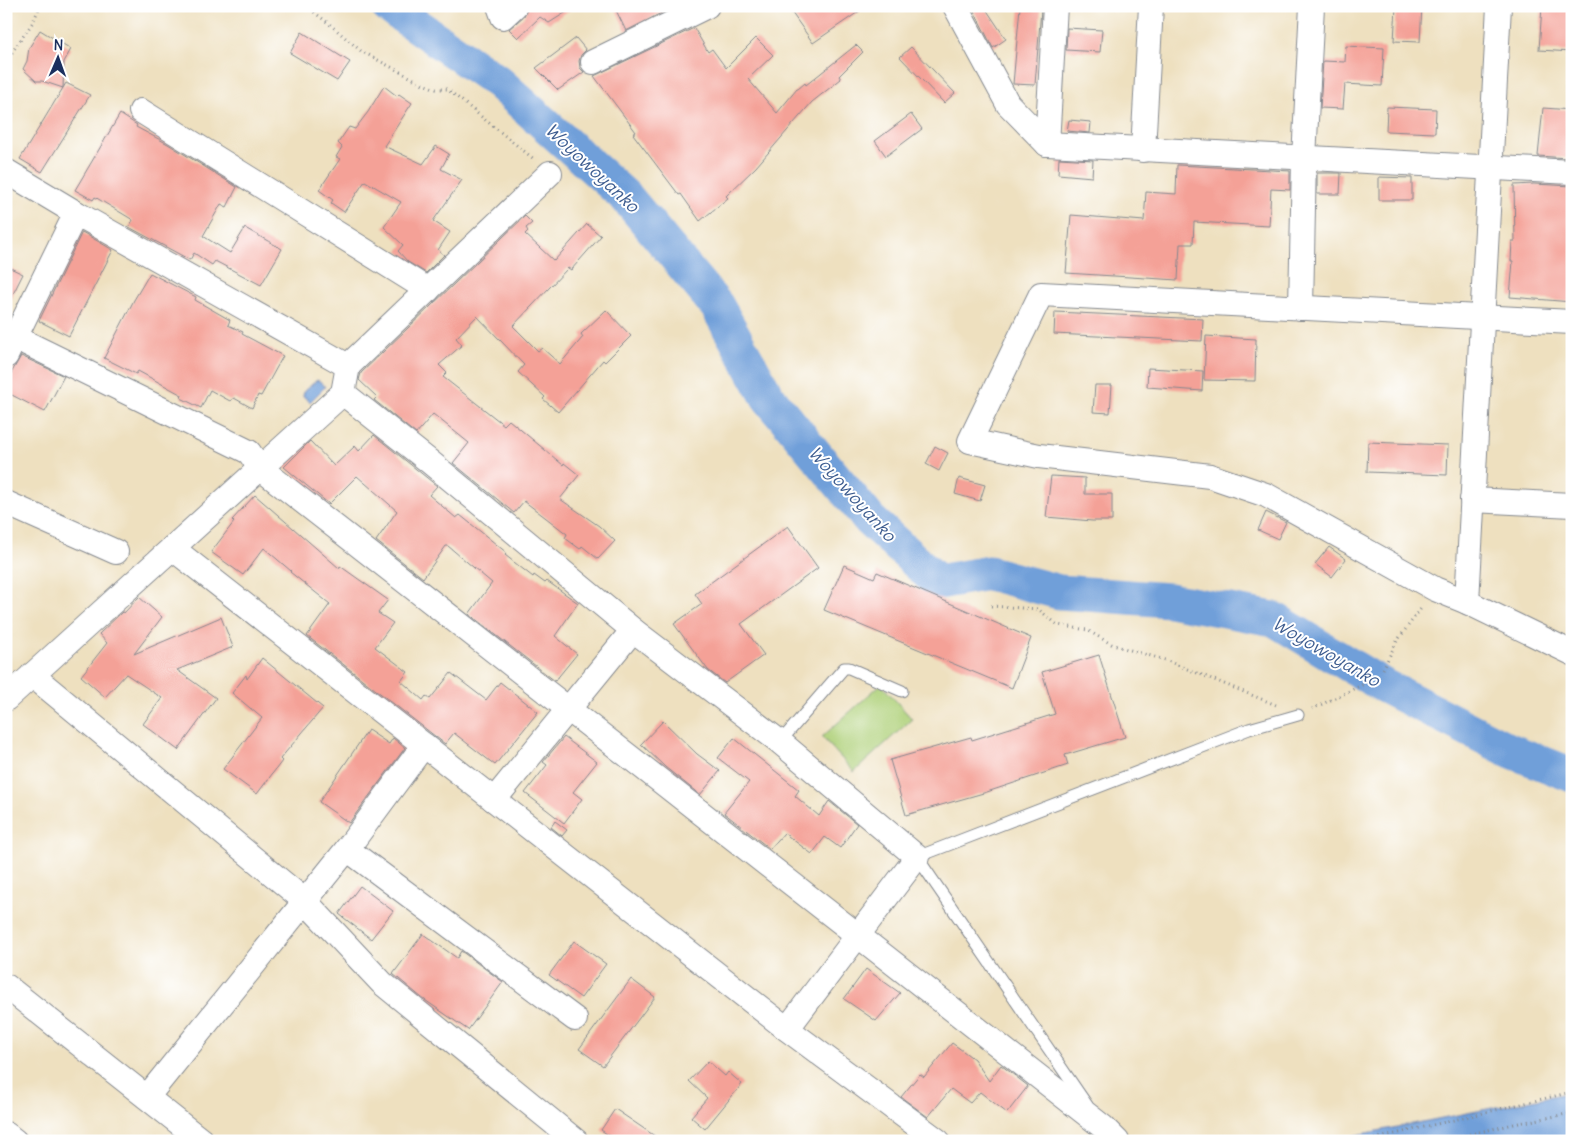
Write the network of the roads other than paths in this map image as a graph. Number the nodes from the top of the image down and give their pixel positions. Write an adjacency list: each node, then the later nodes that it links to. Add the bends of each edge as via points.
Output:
1 (499, 6): 2 (street, via 503,17)
2 (515, 6)
3 (708, 6): 9 (street)
4 (954, 6): 11 (street, via 1008,104)
5 (1055, 6): 11 (street)
6 (1151, 6): 12 (street)
7 (1312, 6): 13 (street)
8 (1499, 6): 14 (street)
9 (593, 62)
10 (141, 111): 19 (street)
11 (1047, 144): 12 (street)
12 (1143, 150): 13 (street)
13 (1304, 158): 14 (street); 20 (street)
14 (1490, 168): 16 (street); 21 (street)
15 (6, 171): 18 (street)
16 (1572, 172)
17 (550, 173): 19 (street)
18 (76, 213): 23 (street); 24 (street)
19 (428, 290): 24 (street)
20 (1301, 308): 21 (street); 32 (street, via 1041,294 970,441 1039,456 1210,476 1266,495 1435,589)
21 (1482, 317): 22 (street); 27 (street)
22 (1572, 322)
23 (9, 342): 26 (street, via 249,452)
24 (348, 366): 25 (street)
25 (343, 393): 26 (street); 33 (street)
26 (260, 468): 30 (street); 38 (street)
27 (1472, 500): 29 (street); 32 (street)
28 (6, 503): 31 (street)
29 (1572, 505)
30 (172, 548): 35 (street); 41 (street)
31 (116, 552)
32 (1467, 602): 34 (street)
33 (633, 630): 38 (street); 40 (street)
34 (1572, 653)
35 (32, 675): 37 (street); 45 (street)
36 (902, 692): 40 (lane, via 844,668)
37 (6, 699)
38 (568, 709): 42 (street); 46 (street)
39 (1298, 715): 44 (lane, via 1249,729)
40 (780, 742): 44 (street)
41 (424, 745): 42 (street); 43 (street)
42 (494, 800): 49 (street)
43 (347, 850): 45 (street); 48 (street)
44 (917, 857): 46 (street); 52 (lane)
45 (305, 901): 50 (street); 55 (street, via 382,983)
46 (858, 935): 49 (street); 52 (street)
47 (6, 986): 50 (street)
48 (575, 1018)
49 (787, 1029): 56 (street)
50 (147, 1097): 54 (street)
51 (6, 1134): 53 (street)
52 (1110, 1134)
53 (15, 1141)
54 (202, 1141)
55 (576, 1141)
56 (938, 1141)

